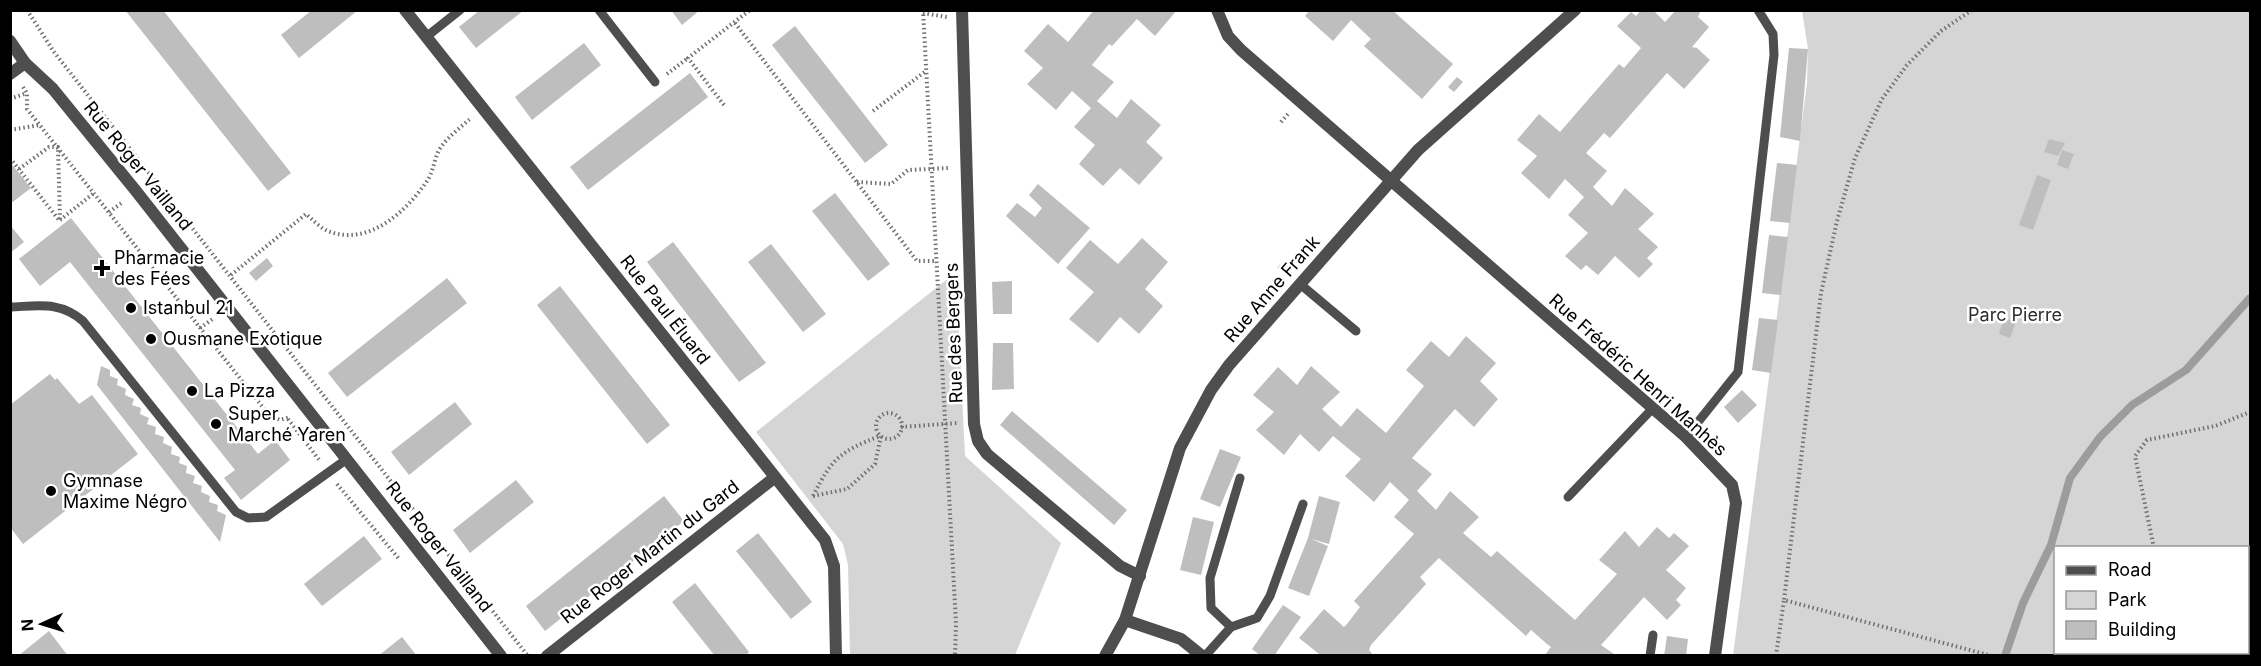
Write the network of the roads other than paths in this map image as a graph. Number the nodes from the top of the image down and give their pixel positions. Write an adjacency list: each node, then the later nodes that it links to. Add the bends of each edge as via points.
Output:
1 (405, 10): 8 (street, Rue Paul Éluard)
2 (460, 10): 8 (lane)
3 (599, 10): 12 (lane)
4 (962, 10): 24 (street, Rue des Bergers, via 974,421 978,441 987,454 1120,566)
5 (1217, 10): 13 (street, via 1228,36 1241,50)
6 (1575, 10): 13 (street, Rue Anne Frank, via 1426,142)
7 (1758, 10): 18 (lane, via 1773,34 1774,55 1738,372)
8 (426, 37): 20 (street, Rue Paul Éluard)
9 (10, 41): 10 (street, Rue Roger Vailland)
10 (25, 63): 11 (street); 19 (street, Rue Roger Vailland, via 53,89 103,150)
11 (10, 74)
12 (655, 82)
13 (1390, 180): 14 (street, Rue Anne Frank); 17 (street, Rue Frédéric Henri Manhès)
14 (1300, 284): 16 (lane); 24 (street, Rue Anne Frank, via 1229,365 1191,424 1169,477)
15 (10, 307): 19 (lane, via 70,309 236,512 248,518 266,517)
16 (1356, 331)
17 (1653, 408): 18 (street, Rue Frédéric Henri Manhès); 22 (lane)
18 (1686, 438): 34 (street, Rue Frédéric Henri Manhès, via 1732,485 1736,503)
19 (347, 459): 28 (street, Rue Roger Vailland)
20 (774, 478): 29 (street, Rue Roger Martin du Gard); 30 (street, Rue Paul Éluard, via 825,540 832,559)
21 (1240, 478): 26 (lane, via 1210,578 1211,608)
22 (1568, 497)
23 (1303, 504): 26 (lane, via 1270,596 1257,618)
24 (1140, 576): 25 (street, Rue Anne Frank)
25 (1125, 620): 31 (street, Rue Anne Frank); 32 (street, via 1181,639)
26 (1231, 627): 32 (lane)
27 (1653, 635): 33 (lane)
28 (501, 656)
29 (547, 656)
30 (836, 656)
31 (1105, 656)
32 (1204, 656)
33 (1650, 656)
34 (1715, 656)

